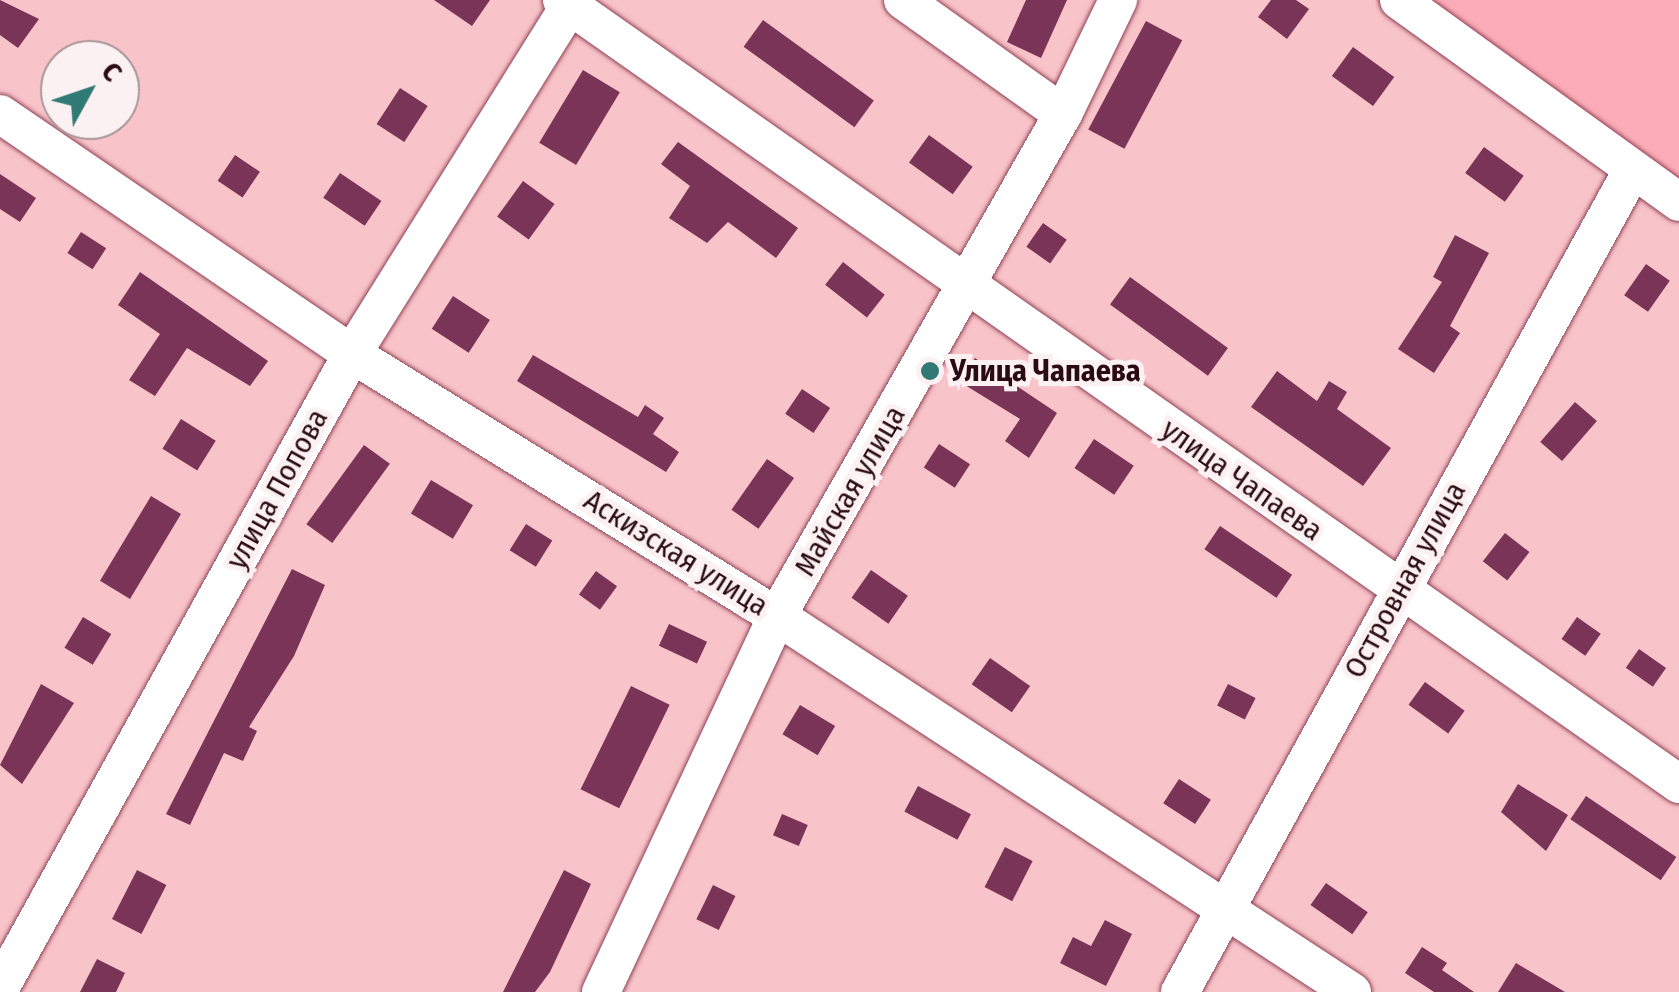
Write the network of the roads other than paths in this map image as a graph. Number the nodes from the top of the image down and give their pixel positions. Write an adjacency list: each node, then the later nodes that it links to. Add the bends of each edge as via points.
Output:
1 (902, 0): 6 (street)
2 (1118, 0): 6 (street, Майская улица)
3 (1399, 0): 7 (street)
4 (568, 2): 9 (street, улица Чапаева); 10 (street, улица Попова)
5 (0, 114): 10 (street, Аскизская улица)
6 (1063, 114): 9 (street, Майская улица)
7 (1633, 169): 8 (street); 11 (street, Островная улица)
8 (1679, 202)
9 (968, 287): 11 (street, улица Чапаева); 12 (street, Майская улица)
10 (352, 354): 12 (street, Аскизская улица); 15 (street, улица Попова)
11 (1401, 592): 13 (street, улица Чапаева); 14 (street, Островная улица)
12 (777, 616): 14 (street, Аскизская улица); 16 (street, Майская улица)
13 (1679, 784)
14 (1223, 902): 17 (street, Островная улица); 18 (street, Аскизская улица)
15 (0, 988)
16 (601, 992)
17 (1180, 992)
18 (1352, 992)

